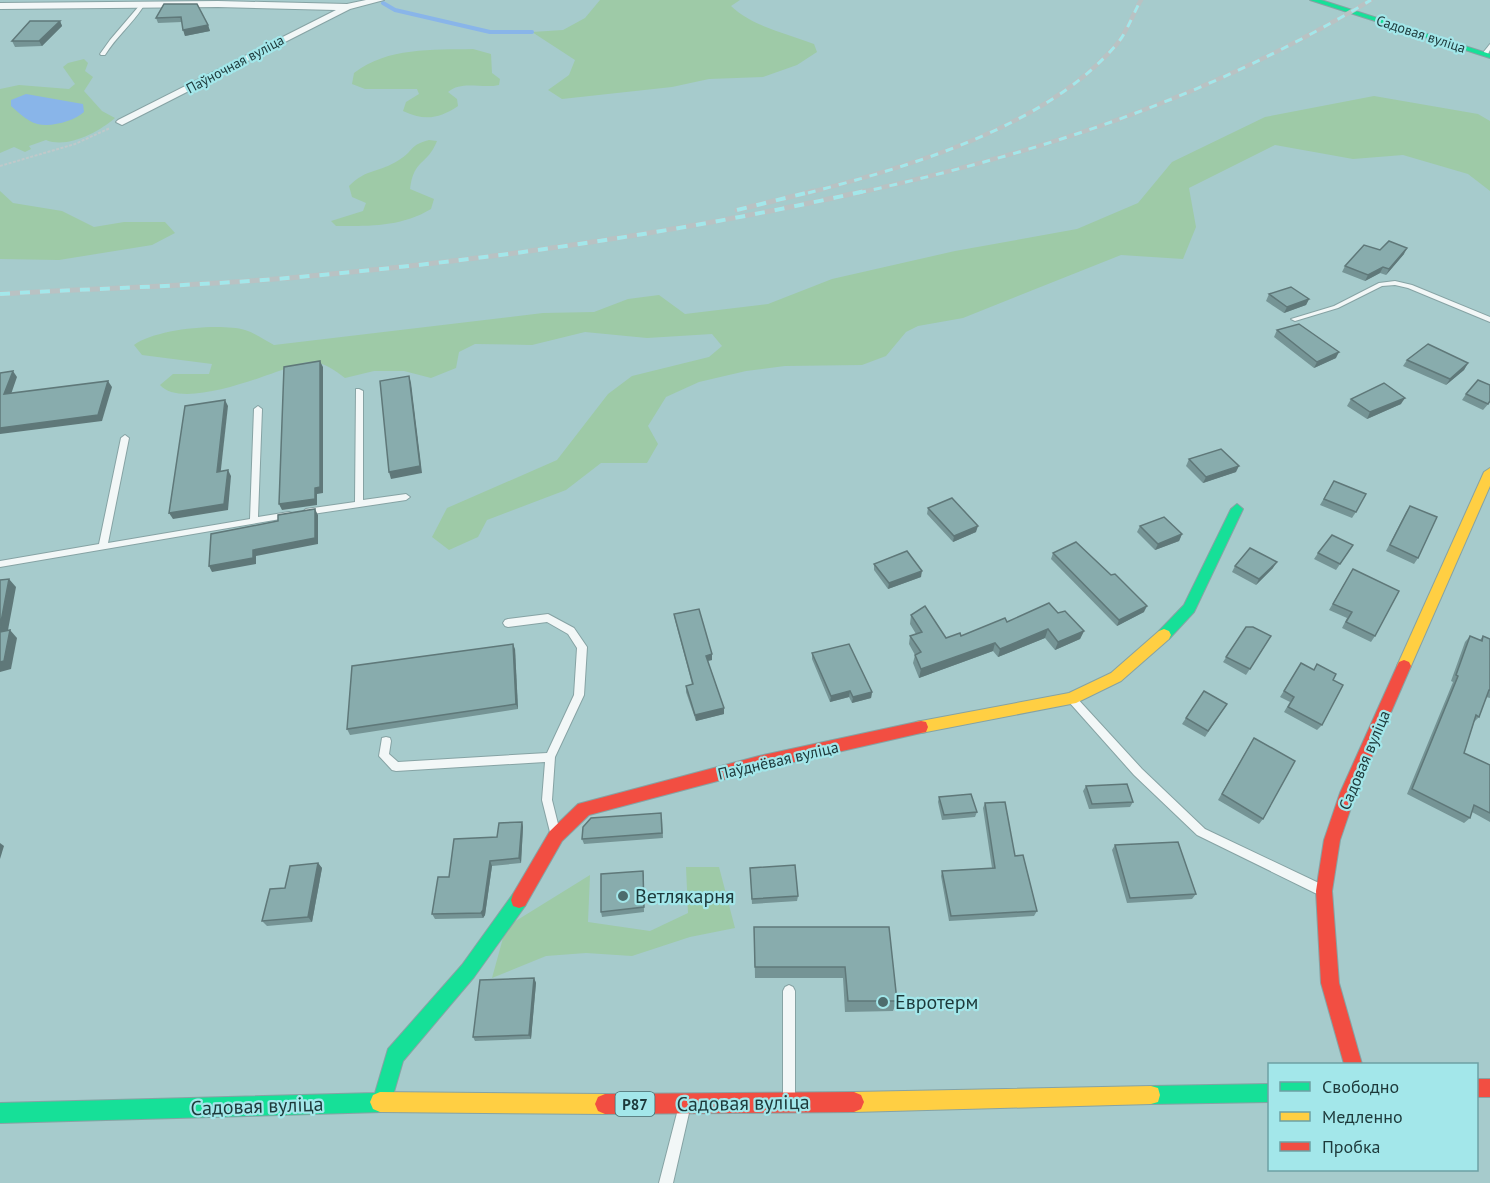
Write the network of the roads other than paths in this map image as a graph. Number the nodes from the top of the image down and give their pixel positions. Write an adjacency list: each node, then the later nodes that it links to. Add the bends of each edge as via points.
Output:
1 (379, 0): 6 (street)
2 (1314, 0): 7 (street, Садовая вуліца)
3 (27, 3): 4 (street); 5 (street)
4 (0, 6)
5 (141, 7): 6 (street, via 218,4); 8 (lane, via 133,20 111,38)
6 (347, 8): 9 (street, Паўночная вуліца)
7 (1488, 52)
8 (103, 54)
9 (122, 122)
10 (1295, 319): 11 (lane, via 1395,283)
11 (1490, 320)
12 (359, 391): 17 (lane)
13 (258, 409): 19 (lane)
14 (125, 438): 20 (lane)
15 (1490, 472): 27 (street, Садовая вуліца, via 1348,793 1332,840)
16 (406, 497): 17 (lane)
17 (359, 504): 19 (lane)
18 (1237, 509): 23 (street, Паўднёвая вуліца, via 1189,608 1153,647 1116,677)
19 (254, 520): 20 (lane)
20 (103, 547): 21 (lane)
21 (0, 564)
22 (508, 623): 25 (lane, via 548,618 571,631 582,647 579,695)
23 (1071, 699): 26 (street, Паўднёвая вуліца, via 939,723 627,797 584,809); 27 (lane, via 1138,772 1201,832)
24 (386, 741): 25 (lane, via 384,756 396,767)
25 (550, 757): 26 (lane, via 548,800)
26 (556, 837): 31 (street, Паўднёвая вуліца, via 524,892 468,970 395,1056)
27 (1324, 891): 29 (street, Садовая вуліца, via 1330,983)
28 (789, 991): 32 (lane)
29 (1352, 1063)
30 (1268, 1093): 32 (street, Садовая вуліца / Р87)
31 (382, 1102): 33 (street, Садовая вуліца / Р87); 34 (street, Садовая вуліца / Р87)
32 (789, 1103): 33 (street, Садовая вуліца / Р87)
33 (686, 1105): 35 (lane)
34 (0, 1113)
35 (666, 1183)

